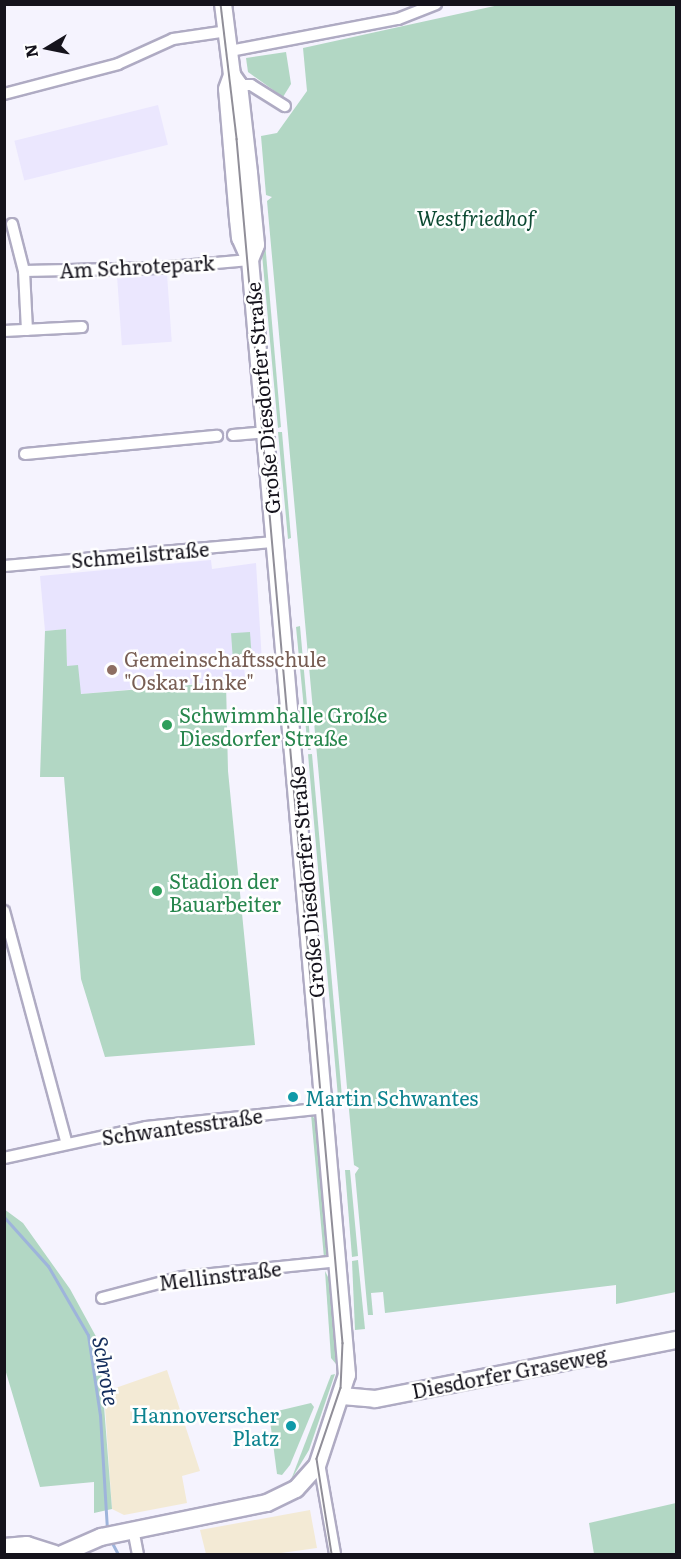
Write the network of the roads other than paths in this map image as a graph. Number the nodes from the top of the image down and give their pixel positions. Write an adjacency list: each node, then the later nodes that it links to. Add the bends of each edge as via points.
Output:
1 (224, 4): 3 (main road, Große Diesdorfer Straße)
2 (436, 4): 4 (street, via 398,18)
3 (227, 31): 4 (main road, Große Diesdorfer Straße); 6 (street, via 173,39 118,64)
4 (230, 51): 5 (main road, Große Diesdorfer Straße)
5 (236, 80): 7 (street); 9 (main road, Große Diesdorfer Straße, via 256,245)
6 (4, 94)
7 (285, 106)
8 (12, 224): 10 (street)
9 (250, 260): 10 (street, Am Schrotepark, via 159,268); 14 (main road, Große Diesdorfer Straße)
10 (24, 271): 12 (street)
11 (82, 327): 12 (street)
12 (27, 330): 13 (street)
13 (4, 331)
14 (266, 432): 15 (street); 18 (main road, Große Diesdorfer Straße)
15 (232, 435)
16 (217, 436): 17 (street)
17 (25, 454)
18 (275, 542): 19 (street, Schmeilstraße); 21 (main road, Große Diesdorfer Straße)
19 (4, 566)
20 (4, 911): 22 (street)
21 (326, 1108): 22 (street, Schwantesstraße, via 178,1122); 24 (main road, Große Diesdorfer Straße)
22 (67, 1144): 23 (street, Schwantesstraße)
23 (4, 1158)
24 (339, 1262): 25 (street, Mellinstraße, via 182,1277); 27 (main road, Große Diesdorfer Straße, via 347,1365)
25 (102, 1298)
26 (676, 1340): 27 (main road, Diesdorfer Graseweg, via 375,1399)
27 (342, 1396): 28 (main road, Große Diesdorfer Straße)
28 (318, 1460): 29 (main road, Große Diesdorfer Straße, via 307,1480 274,1501); 34 (street)
29 (134, 1529): 32 (main road, Große Diesdorfer Straße); 33 (street)
30 (4, 1547): 31 (main road, via 27,1545)
31 (55, 1554)
32 (62, 1554)
33 (138, 1554)
34 (335, 1554)

